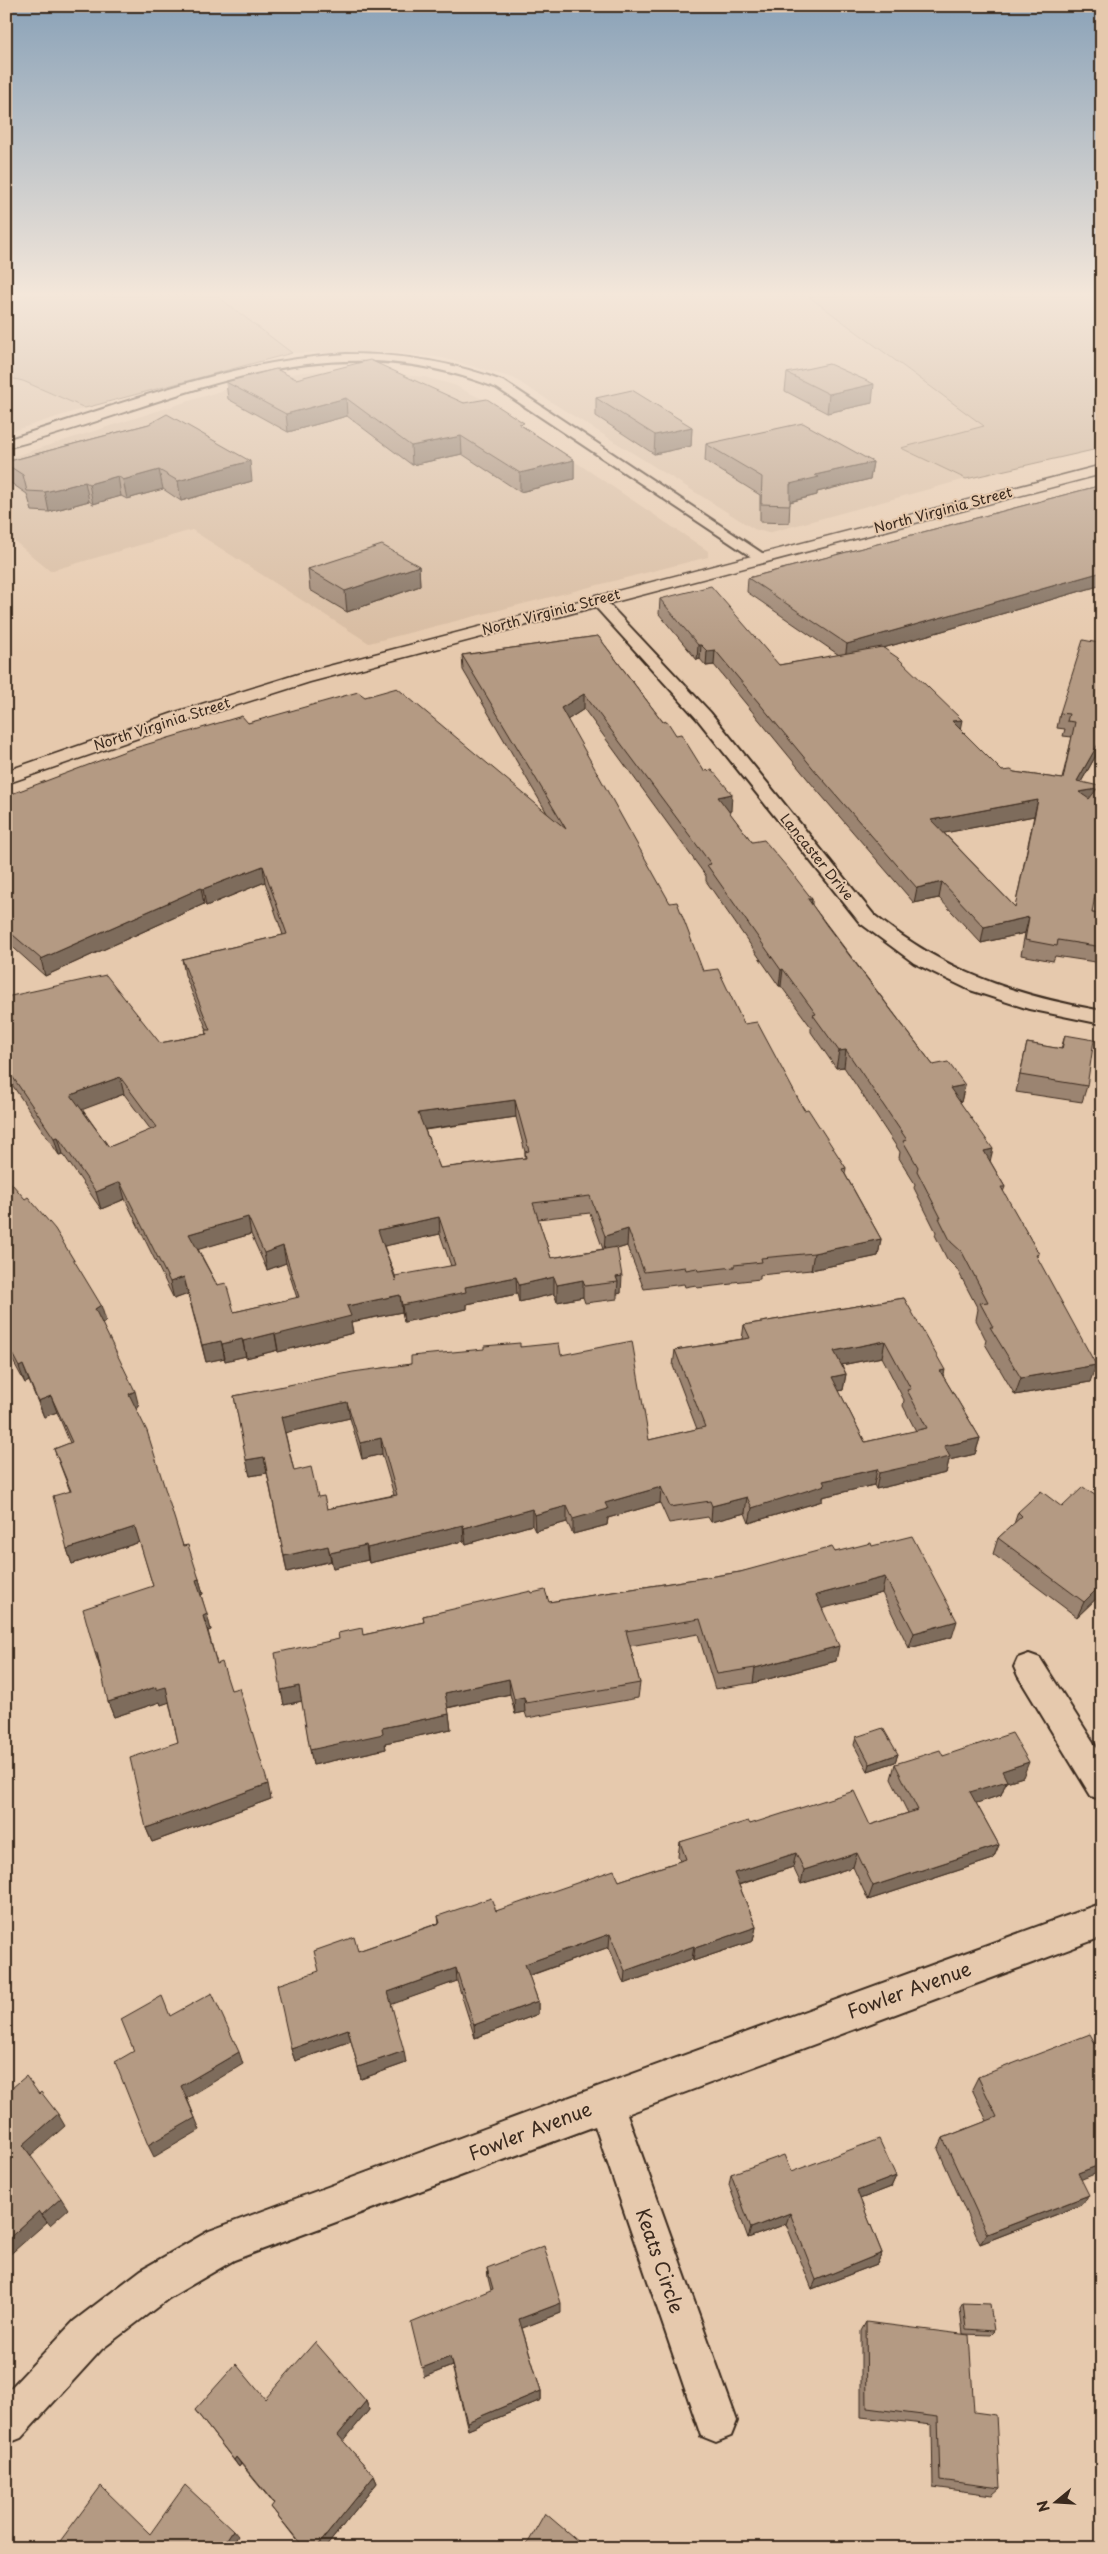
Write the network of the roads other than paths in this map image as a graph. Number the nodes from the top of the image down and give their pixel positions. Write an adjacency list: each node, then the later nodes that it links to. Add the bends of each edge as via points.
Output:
1 (100, 415): 3 (street)
2 (546, 415): 5 (street)
3 (6, 444)
4 (1102, 469): 5 (main road, North Virginia Street)
5 (761, 558): 6 (main road, North Virginia Street)
6 (597, 600): 7 (main road, North Virginia Street, via 304,678); 8 (street, Lancaster Drive, via 704,716 867,919 892,941 938,969 993,992 1039,1006)
7 (6, 778)
8 (1102, 1018)
9 (1029, 1667): 10 (street)
10 (1102, 1785)
11 (1102, 1920): 12 (street, Fowler Avenue)
12 (605, 2102): 13 (street, Keats Circle); 14 (street, Fowler Avenue, via 223,2245 156,2284 88,2335)
13 (716, 2420)
14 (6, 2423)

